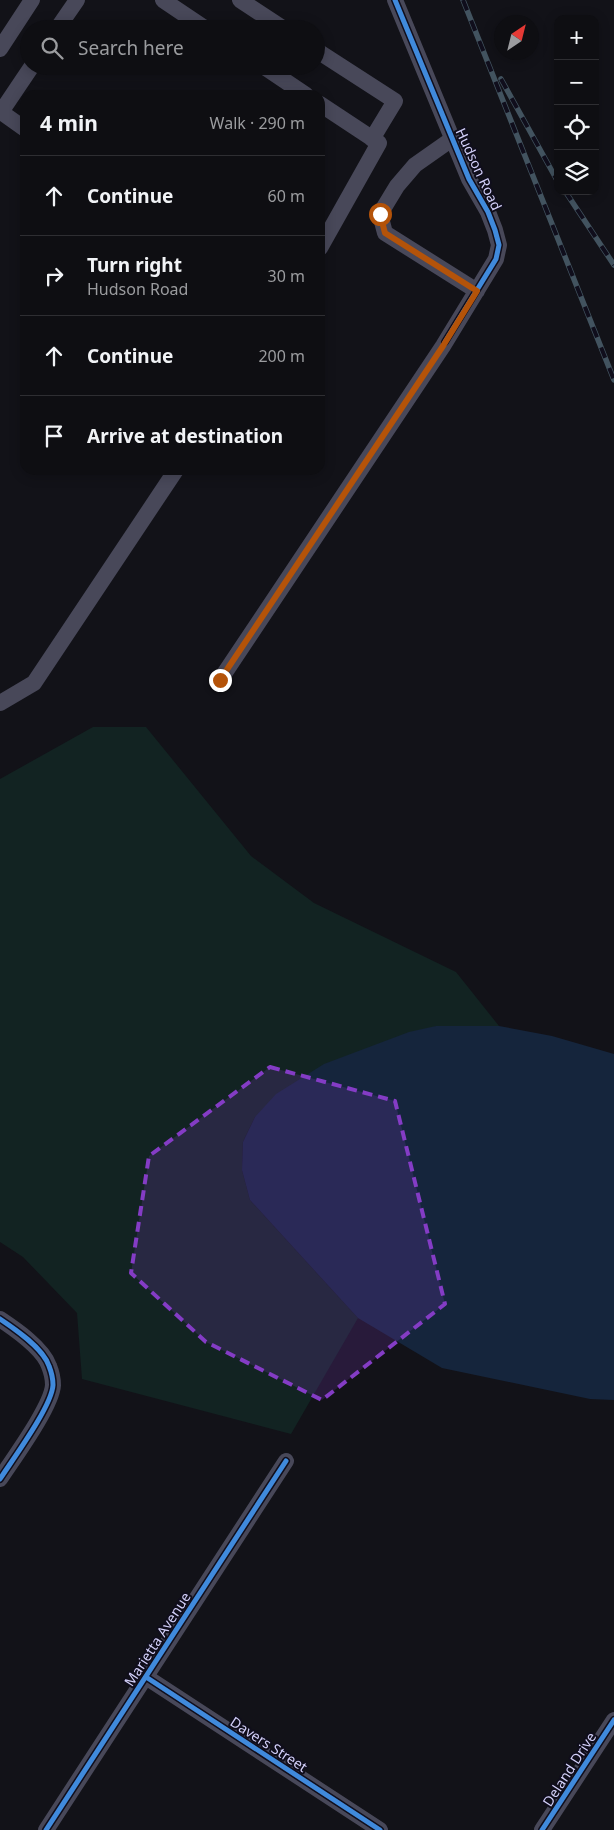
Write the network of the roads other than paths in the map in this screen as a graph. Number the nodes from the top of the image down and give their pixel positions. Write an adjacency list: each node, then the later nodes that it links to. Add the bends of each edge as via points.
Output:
1 (32, 0): 9 (street)
2 (77, 0): 6 (street)
3 (162, 0): 7 (street)
4 (240, 0): 8 (street)
5 (395, 0): 18 (street, Hudson Road)
6 (63, 20)
7 (192, 20)
8 (270, 20)
9 (0, 49)
10 (325, 56): 17 (street, via 395,101)
11 (26, 75): 15 (street, via 1,112)
12 (276, 75): 13 (street)
13 (299, 90)
14 (325, 107): 17 (street)
15 (4, 123): 16 (street)
16 (20, 128)
17 (372, 139): 19 (street, via 379,143)
18 (452, 139): 20 (street, Hudson Road, via 488,212 499,245 496,259); 20 (street, via 415,165 380,214 385,233)
19 (325, 239)
20 (477, 291): 22 (street, Hudson Road)
21 (173, 475): 23 (street, via 34,683)
22 (220, 680)
23 (0, 703)
24 (0, 1319): 26 (street, via 18,1330 39,1350 49,1365 53,1386 44,1410)
25 (286, 1461): 27 (street, Marietta Avenue)
26 (0, 1479)
27 (146, 1677): 29 (street, Marietta Avenue); 30 (street, Davers Street)
28 (614, 1720): 31 (street, Deland Drive)
29 (46, 1830)
30 (380, 1830)
31 (542, 1830)

